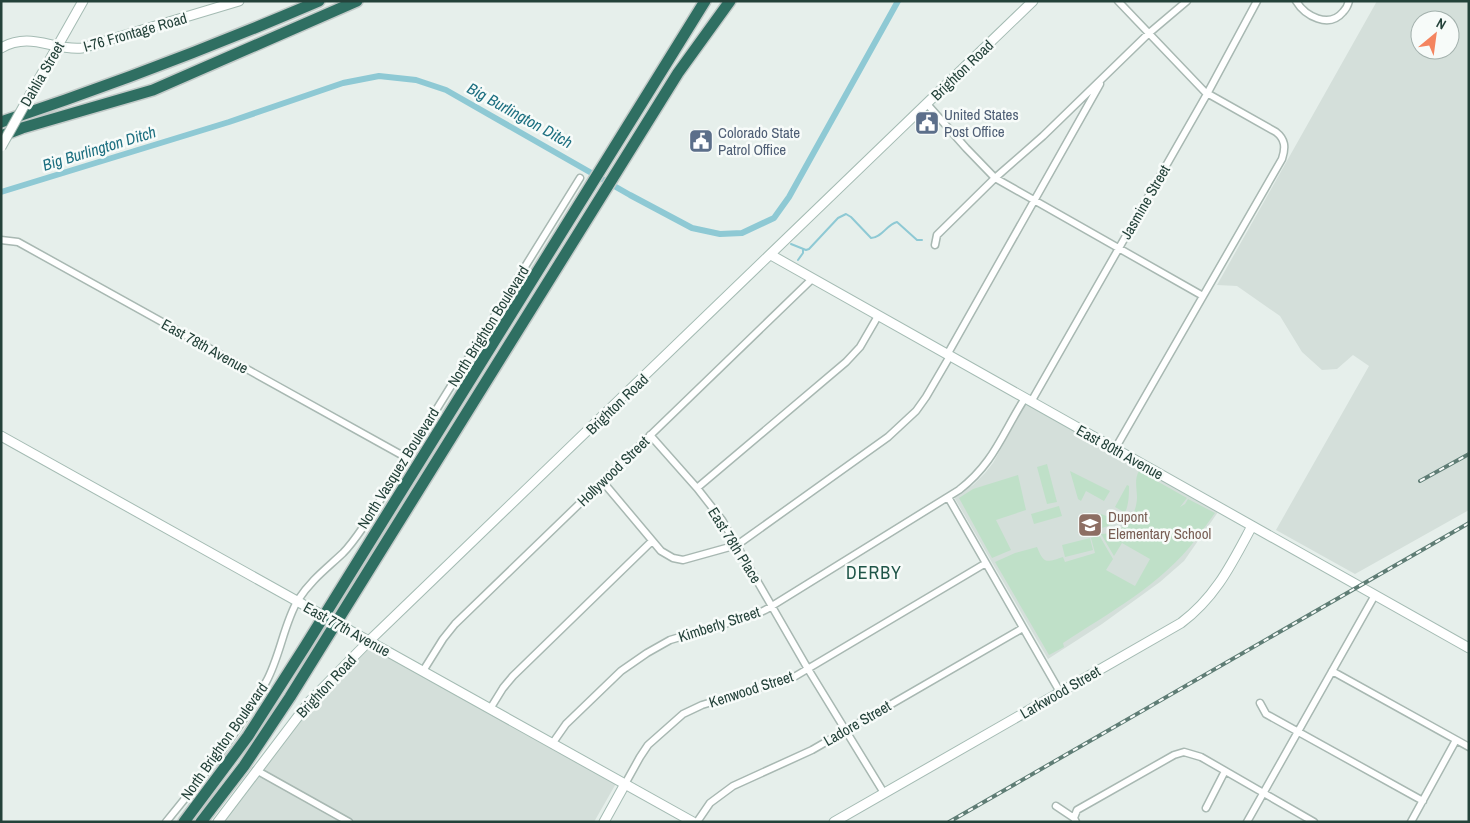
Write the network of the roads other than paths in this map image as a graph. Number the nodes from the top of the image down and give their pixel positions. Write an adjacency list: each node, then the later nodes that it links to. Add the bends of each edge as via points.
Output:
1 (83, 1): 14 (street, Dahlia Street)
2 (239, 1): 14 (street, I-76 Frontage Road, via 82,48)
3 (319, 1): 19 (highway, via 144,72)
4 (357, 1): 22 (highway, via 153,90)
5 (705, 1): 20 (highway, North Vasquez Boulevard)
6 (730, 1): 21 (highway, North Vasquez Boulevard)
7 (1033, 1): 18 (street, Brighton Road)
8 (1118, 1): 13 (street)
9 (1187, 1): 13 (street)
10 (1257, 1): 17 (street, Jasmine Street)
11 (1296, 1): 12 (street, via 1309,16 1323,20 1341,14)
12 (1350, 1)
13 (1148, 34): 16 (street); 17 (street)
14 (58, 46): 15 (street, I-76 Frontage Road, via 22,41); 23 (street, Dahlia Street, bridge)
15 (1, 48)
16 (1105, 75): 25 (street); 26 (street)
17 (1207, 94): 29 (street, Jasmine Street); 32 (street, via 1276,132 1283,139 1285,148)
18 (926, 104): 25 (street); 30 (street, Brighton Road)
19 (1, 122)
20 (628, 124): 21 (highway); 50 (highway, North Vasquez Boulevard)
21 (640, 133): 51 (highway, North Vasquez Boulevard)
22 (1, 136)
23 (1, 147)
24 (580, 178): 39 (street, North Brighton Boulevard)
25 (995, 178): 26 (street); 28 (street, via 937,235)
26 (1033, 200): 29 (street); 34 (street)
27 (1, 240): 39 (street, East 78th Avenue, via 18,242)
28 (935, 245)
29 (1119, 248): 32 (street); 35 (street, Jasmine Street)
30 (771, 255): 31 (street, East 80th Avenue); 53 (street, Brighton Road)
31 (812, 279): 33 (street, East 80th Avenue); 36 (street, Hollywood Street)
32 (1203, 296): 38 (street)
33 (878, 316): 34 (street, East 80th Avenue); 41 (street, via 860,347 846,362)
34 (948, 355): 35 (street, East 80th Avenue); 45 (street, via 926,397 905,422)
35 (1028, 400): 38 (street, East 80th Avenue); 42 (street, Kimberly Street, via 982,471)
36 (650, 435): 40 (street, Hollywood Street); 41 (street, East 78th Place)
37 (1, 436): 48 (street, East 77th Avenue)
38 (1115, 449): 43 (street, East 80th Avenue)
39 (407, 458): 48 (street, North Brighton Boulevard, via 360,533 313,580)
40 (603, 482): 44 (street); 56 (street, Hollywood Street, via 455,624)
41 (697, 488): 45 (street, East 78th Place)
42 (948, 497): 46 (street); 49 (street, Kimberly Street)
43 (1252, 526): 47 (street, East 80th Avenue); 58 (street, Larkwood Street, via 1215,590 1201,607 1181,622)
44 (652, 541): 45 (street, via 664,554 678,560); 60 (street, via 513,676)
45 (737, 545): 49 (street, East 78th Place)
46 (986, 563): 52 (street); 55 (street, Kenwood Street)
47 (1375, 595): 54 (street, East 80th Avenue); 57 (street)
48 (298, 602): 50 (street, East 77th Avenue); 75 (street, North Brighton Boulevard, via 260,692 226,744)
49 (772, 606): 55 (street, East 78th Place); 64 (street, Kimberly Street, via 755,615 670,640 647,653 621,671 566,724)
50 (324, 616): 51 (street, East 77th Avenue); 76 (highway, North Vasquez Boulevard, via 248,736)
51 (336, 623): 53 (street, East 77th Avenue); 77 (highway, North Vasquez Boulevard, via 269,730)
52 (1023, 628): 58 (street); 61 (street, Ladore Street)
53 (369, 641): 56 (street, East 77th Avenue); 66 (street, Brighton Road, via 309,702)
54 (1469, 648)
55 (808, 669): 61 (street, East 78th Place); 68 (street, Kenwood Street, via 786,680 683,714 648,745)
56 (422, 671): 60 (street, East 77th Avenue)
57 (1332, 671): 62 (street); 63 (street)
58 (1060, 692): 69 (street, Larkwood Street)
59 (1260, 703): 62 (street, via 1266,714)
60 (490, 709): 64 (street, East 77th Avenue)
61 (845, 730): 69 (street, East 78th Place); 82 (street, Ladore Street, via 812,750 722,793 710,803)
62 (1298, 732): 70 (street); 71 (street)
63 (1456, 740): 65 (street); 71 (street)
64 (552, 744): 68 (street, East 77th Avenue)
65 (1469, 748)
66 (256, 770): 78 (street, Brighton Road); 79 (street)
67 (1225, 771): 70 (street); 73 (street); 74 (street, via 1184,752 1174,755 1077,810)
68 (625, 784): 80 (street, Kenwood Street); 81 (street, East 77th Avenue)
69 (884, 793): 83 (street, Larkwood Street)
70 (1263, 793): 84 (street); 85 (street)
71 (1423, 802): 86 (street)
72 (1056, 806): 74 (street)
73 (1206, 808)
74 (1075, 820)
75 (166, 822)
76 (184, 822)
77 (201, 822)
78 (218, 822)
79 (349, 822)
80 (604, 822)
81 (693, 822)
82 (697, 822)
83 (834, 822)
84 (1247, 822)
85 (1314, 822)
86 (1411, 822)

